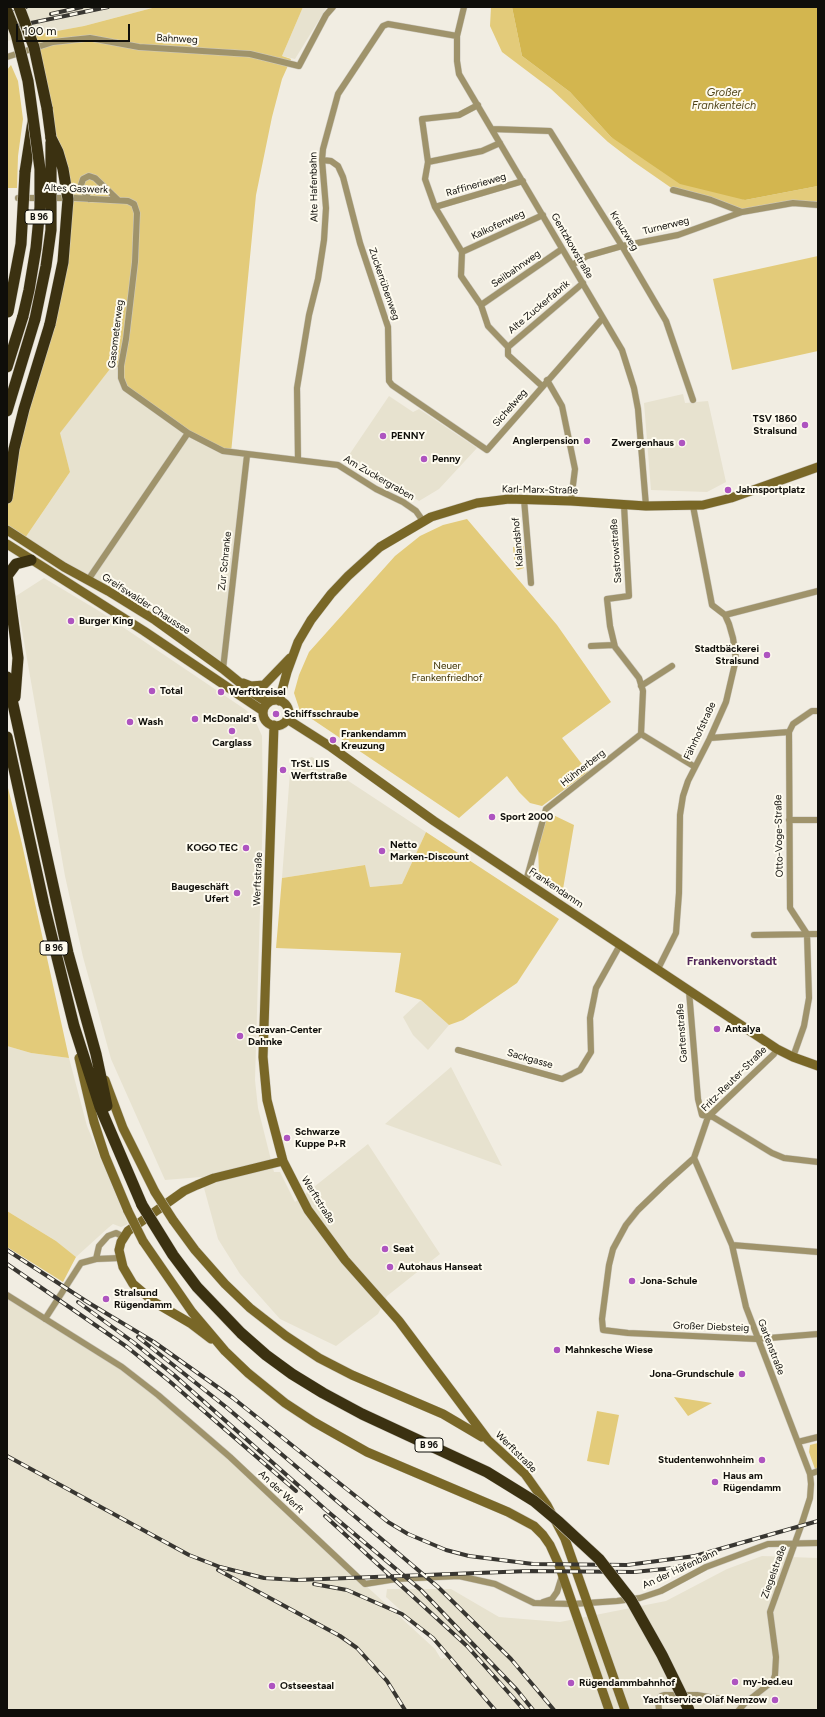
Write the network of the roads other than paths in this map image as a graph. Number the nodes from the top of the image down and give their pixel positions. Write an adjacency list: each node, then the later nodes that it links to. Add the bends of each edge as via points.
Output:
1 (20, 7): 10 (highway, B 96, bridge, via 34,47)
2 (333, 7): 6 (street, Bahnweg, via 326,15 299,66 250,54 139,47 90,38 53,42)
3 (464, 7): 5 (street, Gentzkowstraße)
4 (7, 11): 8 (highway, B 96, bridge, via 23,59)
5 (457, 36): 7 (street, Gentzkowstraße, via 459,74); 12 (street, Alte Hafenbahn, via 388,24 383,26 338,94 329,122)
6 (7, 57)
7 (478, 105): 9 (street, Gentzkowstraße); 13 (street, via 459,115 422,119)
8 (34, 116): 30 (highway, bridge, via 25,172 21,244); 33 (highway, B 96, bridge, via 40,169 40,207 34,262)
9 (492, 129): 11 (street, Gentzkowstraße); 24 (street, Kreuzweg, via 550,132)
10 (51, 138): 37 (highway, B 96, bridge, via 51,230 45,273); 43 (highway, bridge, via 63,169 68,200 63,262 50,324 14,449)
11 (500, 142): 13 (street, via 482,151); 14 (street, Gentzkowstraße)
12 (322, 160): 39 (street, Zuckerrübenweg, via 331,161 338,166 343,177 360,243 388,327 389,381); 41 (street, Alte Hafenbahn, via 326,208 324,240 297,388)
13 (428, 162): 21 (street, via 425,179)
14 (523, 181): 21 (street, Raffinerieweg); 23 (street, Gentzkowstraße)
15 (673, 190): 22 (street, via 711,200)
16 (18, 198): 17 (street, Altes Gaswerk)
17 (89, 199): 18 (street, Altes Gaswerk); 18 (street, via 81,185 86,177 92,176)
18 (118, 200): 19 (street, Altes Gaswerk)
19 (134, 204): 38 (street, Gasometerweg, via 137,213 135,262 121,366 122,378 125,388)
20 (818, 204): 22 (street, Turnerweg, via 793,203)
21 (435, 207): 26 (street)
22 (742, 212): 24 (street, Turnerweg, via 678,235)
23 (543, 215): 25 (street, Gentzkowstraße); 26 (street, Kalkofenweg)
24 (622, 246): 27 (street, Turnerweg, via 587,256); 36 (street, Kreuzweg, via 666,321)
25 (562, 249): 27 (street, Gentzkowstraße); 29 (street, Seilbahnweg)
26 (462, 252): 29 (street, Alte Zuckerfabrik, via 461,276)
27 (572, 265): 28 (street, Gentzkowstraße)
28 (583, 283): 31 (street, Gentzkowstraße); 32 (street, Alte Zuckerfabrik)
29 (481, 305): 32 (street, Alte Zuckerfabrik, via 488,326)
30 (7, 313)
31 (603, 318): 34 (street, Sichelweg); 47 (street, Gentzkowstraße, via 622,350 634,388)
32 (508, 347): 35 (street, via 508,355)
33 (7, 367)
34 (547, 380): 35 (street, Sichelweg); 45 (street, via 562,406 575,469)
35 (542, 386): 39 (street, Sichelweg)
36 (693, 400)
37 (7, 411)
38 (188, 433): 40 (street, Gasometerweg, via 223,451); 54 (street)
39 (487, 450)
40 (247, 455): 41 (street, Am Zuckergraben); 62 (street, Zur Schranke)
41 (298, 460): 49 (street, Am Zuckergraben, via 338,465 376,489 403,502 416,511)
42 (818, 467): 48 (main road, Karl-Marx-Straße, via 721,502)
43 (7, 498)
44 (524, 498): 45 (main road, Karl-Marx-Straße); 49 (main road, Karl-Marx-Straße, via 477,502); 55 (street, Kalandshof)
45 (571, 500): 46 (main road, Karl-Marx-Straße)
46 (624, 505): 47 (main road, Karl-Marx-Straße); 58 (street, Sastrowstraße, via 630,596 607,599)
47 (646, 506): 48 (main road, Karl-Marx-Straße)
48 (693, 506): 57 (street, Fährhofstraße, via 712,605)
49 (423, 521): 60 (main road, Karl-Marx-Straße, via 388,541 348,576 311,620)
50 (7, 530): 54 (main road, Greifswalder Chaussee)
51 (7, 544): 52 (main road)
52 (31, 560): 53 (highway, via 16,564); 69 (main road)
53 (7, 575): 68 (highway, via 18,658)
54 (88, 580): 62 (main road, Greifswalder Chaussee, via 155,620)
55 (531, 583)
56 (818, 591): 57 (street)
57 (725, 615): 76 (street, Fährhofstraße, via 733,638 736,659 726,702)
58 (614, 645): 59 (street); 65 (street, via 639,678)
59 (591, 646)
60 (293, 654): 64 (main road, Karl-Marx-Straße, via 264,685 251,686); 66 (main road, Karl-Marx-Straße)
61 (672, 666): 65 (street)
62 (223, 669): 64 (main road, Greifswalder Chaussee)
63 (7, 678): 68 (highway, B 96)
64 (240, 681): 67 (main road, Greifswalder Chaussee)
65 (641, 686): 74 (street)
66 (279, 700): 67 (main road); 71 (main road, via 288,708)
67 (268, 703): 69 (main road)
68 (14, 711): 90 (highway, B 96, via 68,953)
69 (264, 711): 72 (main road, via 266,721)
70 (818, 711): 73 (street, via 812,711 793,724)
71 (287, 719): 72 (main road, via 282,724); 80 (main road, Frankendamm)
72 (274, 725): 96 (main road, Werftstraße, via 263,1048 267,1100)
73 (788, 732): 76 (street); 78 (street, Otto-Voge-Straße)
74 (641, 734): 77 (street); 80 (street, Hühnerberg, via 546,809)
75 (7, 737): 87 (highway, B 96)
76 (710, 738): 77 (street, Fährhofstraße)
77 (695, 767): 85 (street, Fährhofstraße, via 683,796 680,815 676,933)
78 (789, 820): 79 (street); 81 (street, Otto-Voge-Straße, via 790,908)
79 (818, 820)
80 (526, 881): 84 (main road, Frankendamm)
81 (807, 934): 82 (street); 83 (street); 91 (street, via 809,998 804,1026)
82 (818, 934)
83 (754, 935)
84 (620, 945): 85 (main road, Frankendamm); 89 (street, Sackgasse, via 596,988 590,1018 591,1052 580,1070 562,1079)
85 (658, 969): 86 (main road, Frankendamm)
86 (689, 991): 88 (main road, Frankendamm); 93 (street, Gartenstraße, via 698,1099 702,1115)
87 (74, 1026): 94 (highway, B 96, via 100,1107); 108 (main road, bridge, via 94,1122 128,1211 143,1241 192,1312)
88 (777, 1049): 91 (main road, Frankendamm); 93 (street, Fritz-Reuter-Straße)
89 (458, 1050)
90 (96, 1054): 94 (highway, B 96, via 107,1110); 110 (main road, bridge, via 123,1128 154,1192 195,1250 225,1284 291,1340 319,1358 443,1414)
91 (793, 1057): 92 (main road, Frankendamm)
92 (818, 1066)
93 (708, 1117): 95 (street, Fritz-Reuter-Straße); 97 (street, via 713,1117 784,1158)
94 (119, 1151): 124 (highway, B 96, bridge, via 142,1205 173,1256 197,1287 266,1355 292,1374 362,1414 487,1472 534,1501 599,1559 631,1600)
95 (694, 1158): 99 (street, Gartenstraße); 105 (street, Fritz-Reuter-Straße, via 638,1210 621,1232 609,1265 602,1319)
96 (283, 1161): 98 (main road, via 214,1178 184,1191 128,1231); 110 (main road, Werftstraße, via 308,1210 345,1260 399,1321)
97 (818, 1162)
98 (124, 1237): 101 (street, via 116,1233 108,1236 99,1246); 102 (main road, via 120,1242)
99 (732, 1245): 100 (street); 107 (street, Gartenstraße, via 740,1287)
100 (818, 1252)
101 (96, 1258): 102 (street); 104 (street, via 84,1262 75,1271)
102 (120, 1258): 108 (main road, via 127,1276 142,1294 190,1324)
103 (7, 1295): 104 (street, An der Werft)
104 (45, 1319): 117 (street, An der Werft, via 122,1367 158,1395 230,1457 365,1584 396,1579 470,1577 495,1584)
105 (603, 1330): 107 (street, Großer Diebsteig)
106 (818, 1334): 107 (street, Großer Diebsteig)
107 (757, 1339): 111 (street, Gartenstraße)
108 (225, 1351): 116 (main road, via 285,1403 340,1438 396,1465 508,1512 534,1526 550,1545)
109 (818, 1437): 111 (street)
110 (488, 1440): 118 (main road, Werftstraße, via 525,1474 547,1505 565,1539)
111 (798, 1442): 113 (street, Gartenstraße)
112 (818, 1471): 113 (street)
113 (810, 1474): 114 (street, Gartenstraße, via 810,1498)
114 (795, 1543): 115 (street, An der Hafenbahn); 118 (street, An der Hafenbahn, via 768,1544 706,1567 681,1582 640,1598); 120 (street, Ziegelstraße, via 770,1612 776,1657 775,1675 773,1681)
115 (818, 1544)
116 (562, 1574): 117 (street, via 560,1586 552,1599); 119 (main road)
117 (534, 1603): 119 (street, An der Werft)
118 (588, 1603): 119 (street, An der Hafenbahn); 123 (main road, Werftstraße)
119 (573, 1604): 122 (main road)
120 (745, 1703): 121 (street, via 697,1696 664,1695 660,1696); 125 (street, Ziegelstraße)
121 (659, 1709)
122 (609, 1710)
123 (625, 1710)
124 (689, 1710)
125 (739, 1710)

